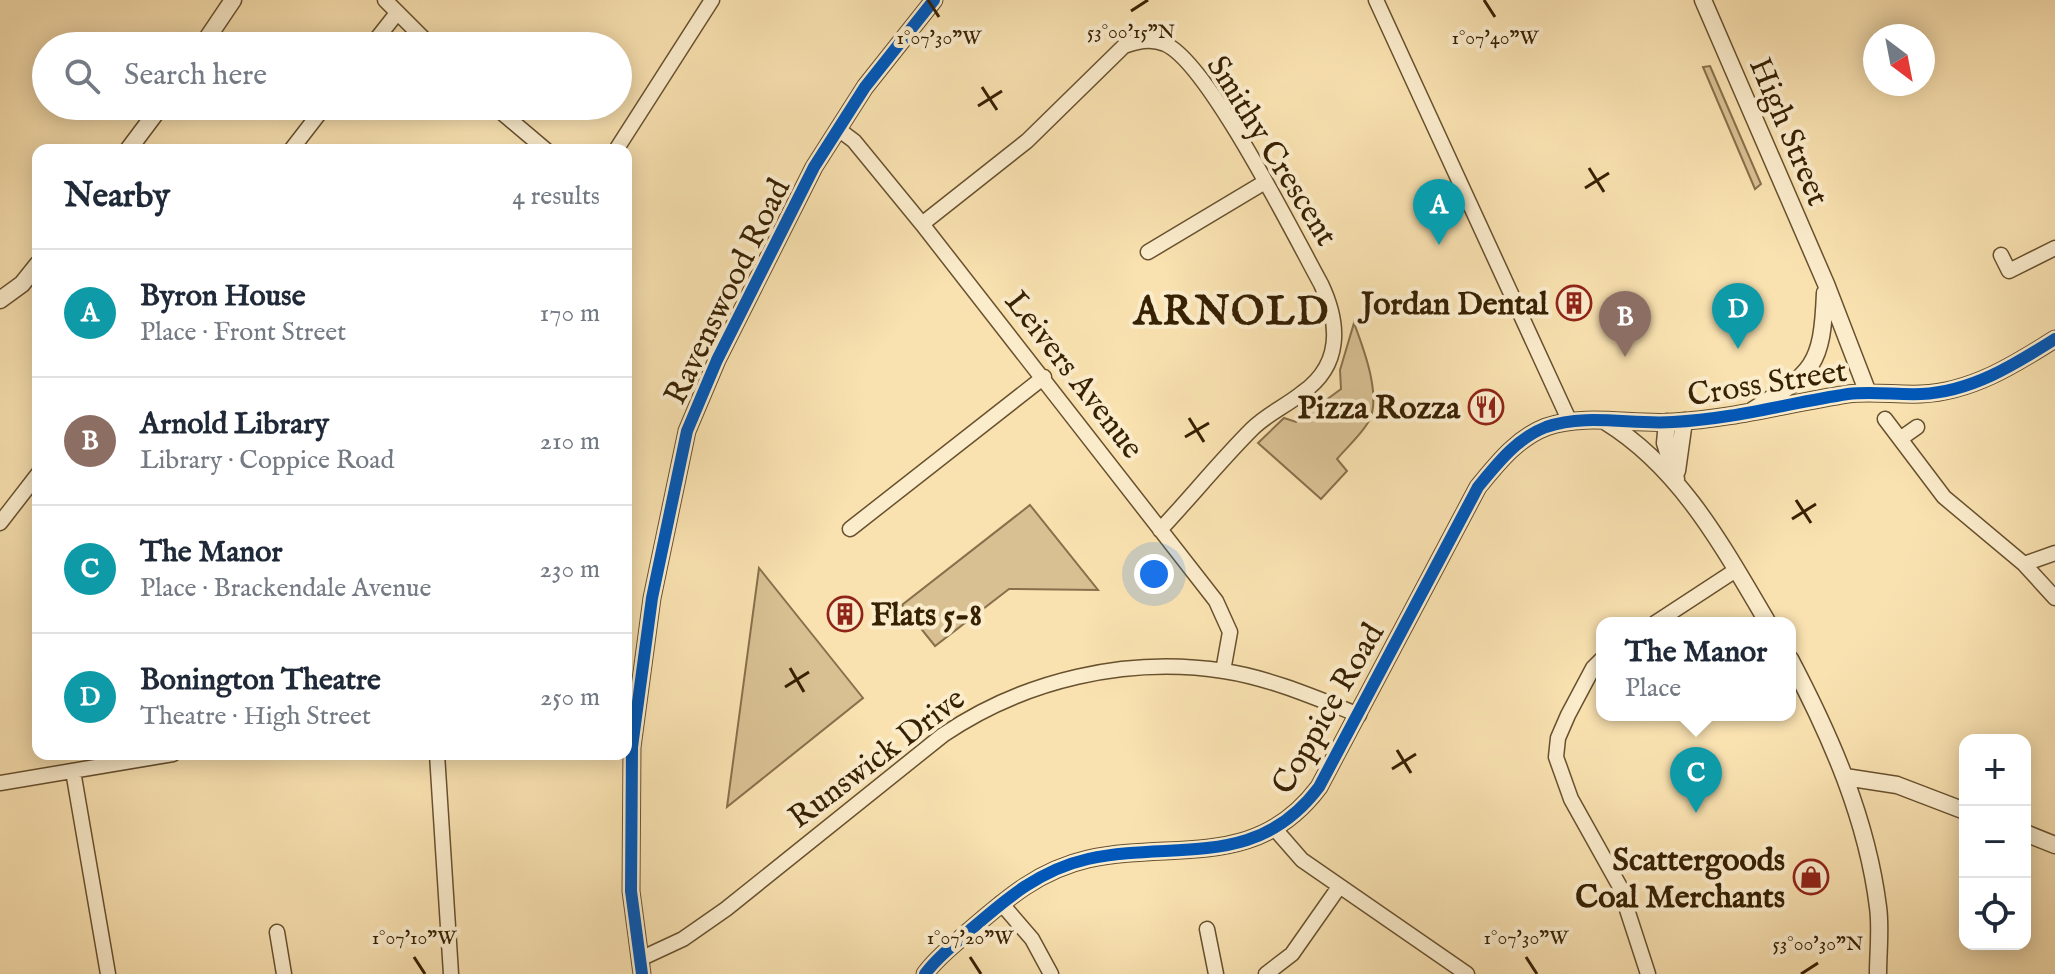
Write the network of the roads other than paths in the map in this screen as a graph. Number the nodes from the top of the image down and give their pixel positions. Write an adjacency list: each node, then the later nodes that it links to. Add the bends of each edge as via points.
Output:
1 (233, 0): 8 (street)
2 (385, 0): 7 (street)
3 (712, 0): 18 (street)
4 (934, 0): 14 (street, Ravenswood Road, via 895,44)
5 (1376, 0): 33 (street)
6 (1703, 0): 25 (street, High Street)
7 (397, 13): 9 (street); 10 (street)
8 (211, 32)
9 (382, 32)
10 (417, 32)
11 (150, 120): 15 (street)
12 (314, 120): 16 (street)
13 (511, 120): 17 (street)
14 (838, 129): 20 (street, Leivers Avenue, via 854,141); 52 (street, Ravenswood Road, via 717,360 677,466)
15 (132, 144)
16 (296, 144)
17 (539, 144)
18 (620, 144)
19 (1265, 182): 20 (street, Smithy Crescent, via 1234,127 1183,58 1166,44 1142,40 1114,53 1027,141); 22 (street); 41 (street, Smithy Crescent, via 1333,309 1331,356 1313,384 1253,428)
20 (922, 224): 28 (street, Leivers Avenue)
21 (2055, 248): 23 (street, via 2009,271)
22 (1148, 252)
23 (2001, 255)
24 (32, 272): 26 (street)
25 (1826, 284): 29 (street, High Street); 30 (street, High Street, via 1818,356 1800,380)
26 (0, 300)
27 (2055, 339): 29 (street, Cross Street, via 1970,384 1925,394)
28 (1044, 377): 40 (street); 41 (street, Leivers Avenue)
29 (1868, 393): 30 (street, Cross Street)
30 (1746, 414): 34 (street, Cross Street)
31 (1885, 419): 36 (street)
32 (1605, 421): 33 (street, Coppice Road); 34 (street, Coppice Road); 37 (street)
33 (1570, 422): 51 (street, Coppice Road, via 1547,427 1516,445 1478,487)
34 (1676, 422): 37 (street, via 1665,443)
35 (1917, 427): 36 (street)
36 (1900, 439): 43 (street, via 1958,512)
37 (1677, 481): 44 (street)
38 (32, 482): 39 (street)
39 (0, 523)
40 (850, 529)
41 (1160, 530): 50 (street, Leivers Avenue, via 1224,613 1230,632)
42 (2055, 553): 43 (street)
43 (2024, 564): 45 (street)
44 (1736, 570): 46 (street); 47 (street)
45 (2055, 598)
46 (1664, 617)
47 (1764, 617)
48 (1596, 665): 76 (street, via 1568,715 1556,757 1571,799 1619,885)
49 (1796, 670): 57 (street)
50 (1223, 671): 51 (street, Runswick Drive); 67 (street, Runswick Drive, via 1177,667 1082,676 1043,685 981,711 943,735 726,909)
51 (1359, 715): 60 (street, Coppice Road, via 1319,787 1293,819)
52 (632, 747)
53 (138, 760): 56 (street)
54 (437, 760): 70 (street)
55 (632, 760): 67 (street, Ravenswood Road, via 631,891)
56 (73, 771): 58 (street); 68 (street)
57 (1845, 777): 59 (street, via 1897,785); 77 (street, via 1875,884)
58 (0, 783)
59 (1959, 809)
60 (1275, 829): 63 (street, via 1302,860); 64 (street, Coppice Road, via 1225,847 1090,859 1033,879)
61 (2031, 835): 62 (street)
62 (2055, 845)
63 (1339, 887): 74 (street, via 1292,954); 75 (street)
64 (1001, 903): 71 (street, Coppice Road); 72 (street, via 1032,939)
65 (1207, 929): 73 (street)
66 (277, 932): 69 (street)
67 (641, 966)
68 (108, 974)
69 (284, 974)
70 (451, 974)
71 (925, 974)
72 (1051, 974)
73 (1216, 974)
74 (1266, 974)
75 (1467, 974)
76 (1648, 974)
77 (1878, 974)

